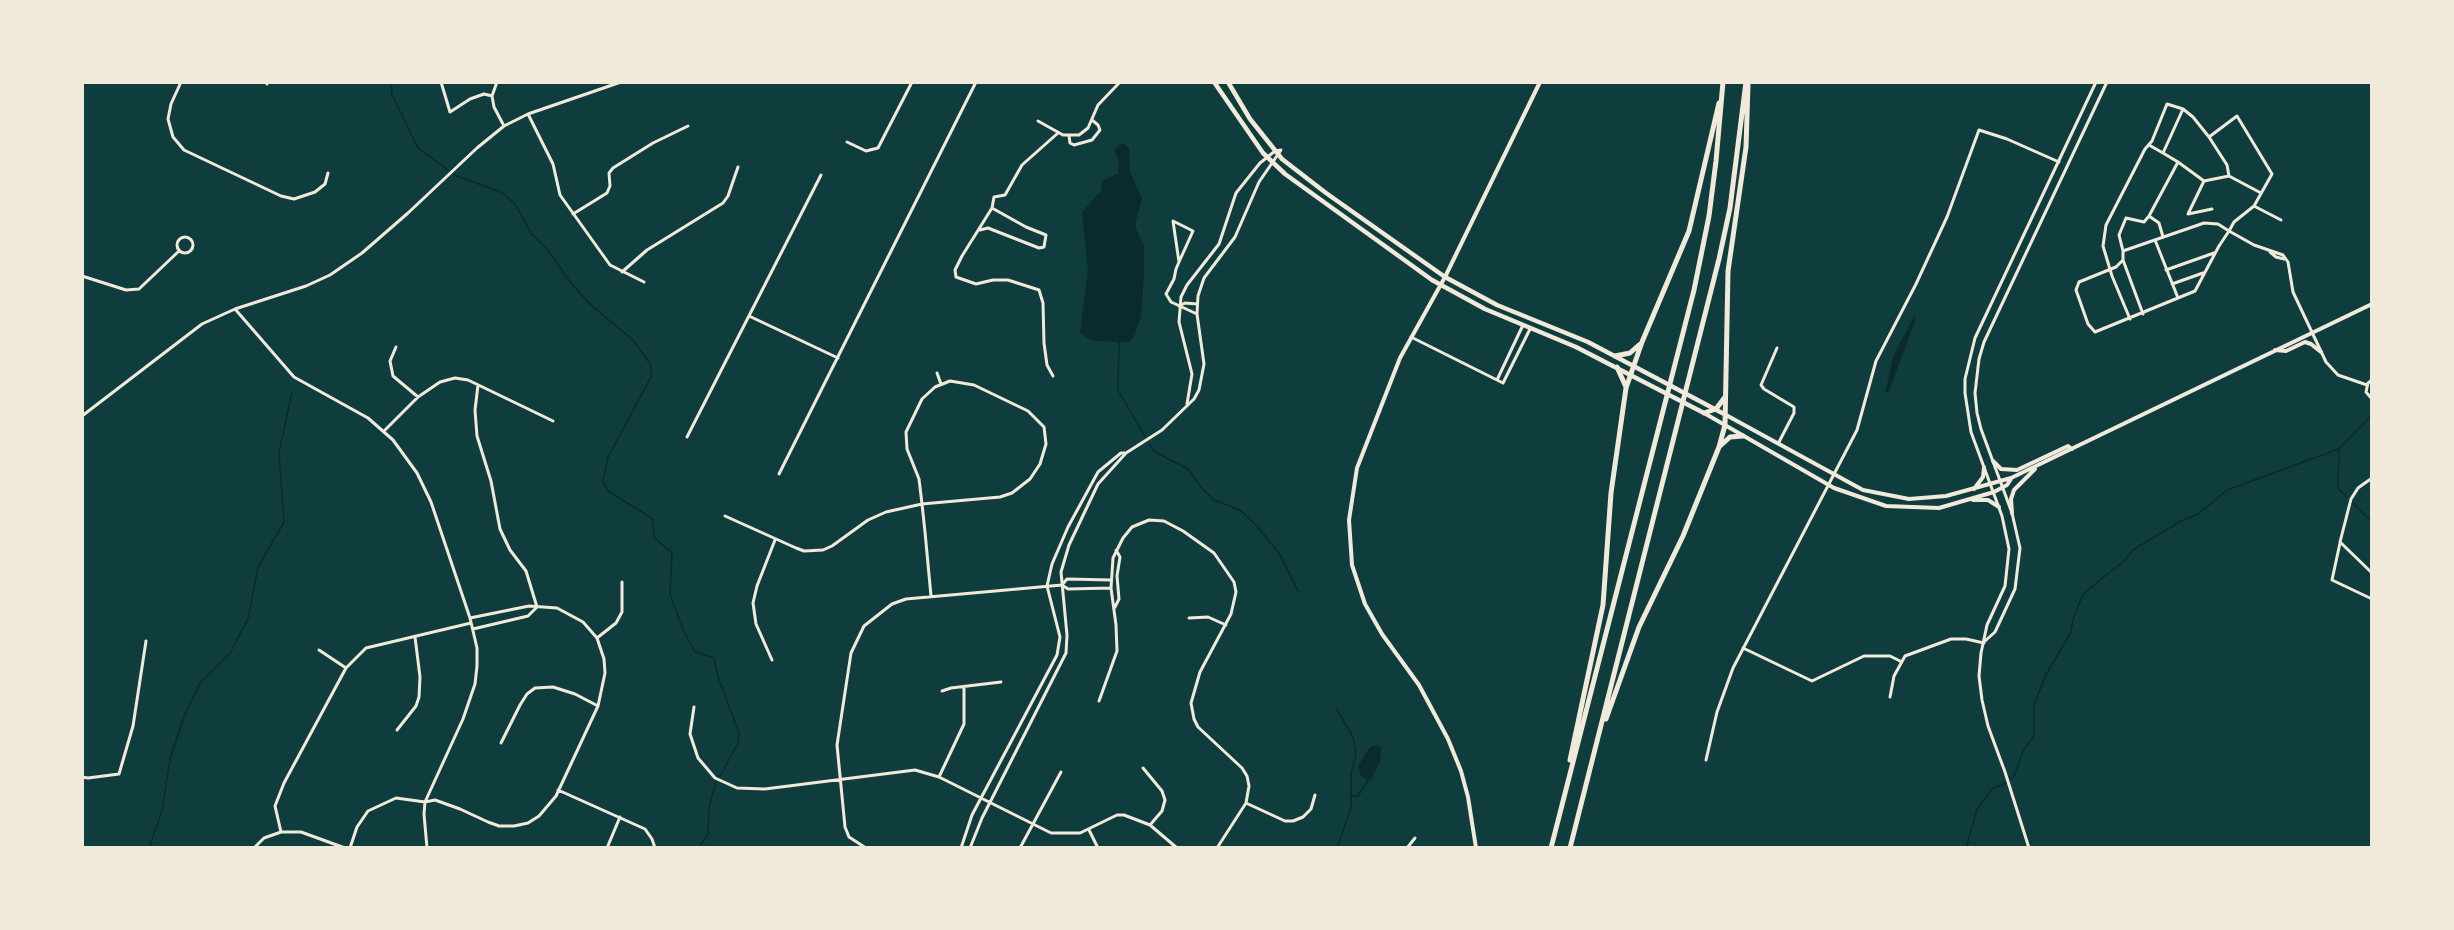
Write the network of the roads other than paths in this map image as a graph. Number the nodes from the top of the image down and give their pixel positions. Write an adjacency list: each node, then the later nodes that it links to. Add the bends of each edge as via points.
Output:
1 (182, 82): 34 (street, via 168,119 173,138 184,150 294,199 315,192 325,184)
2 (441, 82): 15 (street, via 450,112 470,99 484,94)
3 (497, 82): 15 (street)
4 (621, 82): 17 (street)
5 (912, 82): 25 (street, via 878,148 866,151)
6 (976, 82): 82 (street)
7 (1120, 82): 18 (street, via 1098,105)
8 (1214, 82): 29 (main road)
9 (1228, 82): 27 (main road)
10 (1540, 82): 59 (main road)
11 (1747, 82): 95 (highway, via 1746,147 1728,271); 165 (highway, via 1723,242)
12 (2096, 82): 31 (street)
13 (2107, 82): 111 (street, via 1984,342 1975,393 1977,413)
14 (1723, 83): 76 (highway, via 1694,215); 183 (highway, via 1709,216 1694,290)
15 (492, 96): 20 (street)
16 (2183, 109): 24 (street); 26 (street, via 2167,104); 28 (street)
17 (528, 114): 20 (street); 42 (street, via 553,164 560,195)
18 (1092, 120): 23 (street, via 1084,132); 23 (street, via 1100,130 1092,140 1074,146)
19 (1038, 121): 22 (street)
20 (504, 126): 67 (street, via 378,240 330,275)
21 (687, 126): 42 (street, via 613,168 607,193)
22 (1058, 133): 23 (street); 40 (street, via 1022,165 1005,195 994,197)
23 (1069, 136)
24 (2210, 137): 36 (street, via 2228,165); 38 (street, via 2237,116 2272,174)
25 (847, 142)
26 (2148, 145): 28 (street); 54 (street, via 2106,225 2103,246)
27 (1277, 153): 29 (street); 30 (street); 59 (main road)
28 (2163, 153): 32 (street)
29 (1267, 157): 30 (main road); 66 (street, via 1236,193 1219,244 1187,285)
30 (1272, 162): 62 (main road); 64 (street, via 1234,237 1204,278)
31 (2059, 162): 113 (street, via 1969,357 1965,393 1971,432); 115 (street, via 1979,130 1947,217 1876,361 1857,430)
32 (2178, 162): 37 (street); 43 (street)
33 (738, 167): 56 (street, via 723,203 647,250)
34 (328, 173)
35 (821, 174): 70 (street)
36 (2229, 176): 37 (street); 38 (street)
37 (2204, 181): 41 (street, via 2188,214)
38 (2261, 193): 39 (street)
39 (2254, 206): 44 (street); 46 (street)
40 (992, 208): 45 (street); 45 (street, via 1043,232 1047,238 1044,247 988,228)
41 (2212, 209)
42 (573, 214): 56 (street, via 606,260)
43 (2149, 216): 47 (street, via 2159,223); 50 (street, via 2144,222 2126,218 2119,235)
44 (2281, 220)
45 (980, 230): 86 (street, via 962,256 956,277 976,285 1008,280 1039,290 1045,354)
46 (2229, 231): 47 (street, via 2218,224 2204,224); 51 (street); 74 (street, via 2288,262 2293,292)
47 (2163, 237): 48 (street)
48 (2155, 240): 50 (street); 55 (street)
49 (179, 251): 49 (street, via 191,250 189,239 179,239); 58 (street, via 139,289 126,290)
50 (2123, 251): 52 (street)
51 (2216, 253): 55 (street); 57 (street)
52 (2123, 260): 54 (street); 69 (street)
53 (1179, 262): 53 (street, via 1193,231 1173,222 1178,252); 66 (street, via 1166,294)
54 (2110, 269): 71 (street); 71 (street, via 2079,282 2076,290 2088,324 2095,332)
55 (2166, 270): 61 (street)
56 (622, 272): 60 (street)
57 (2204, 273): 61 (street); 63 (street, via 2195,291)
58 (82, 276)
59 (1444, 277): 62 (main road); 81 (main road)
60 (644, 282)
61 (2172, 284): 63 (street)
62 (1440, 286): 72 (main road); 75 (main road)
63 (2178, 298): 69 (street)
64 (1198, 304): 66 (street); 68 (street)
65 (2372, 304): 74 (main road)
66 (1179, 306): 68 (street); 97 (street, via 1179,322 1192,374)
67 (235, 309): 101 (street, via 195,329); 104 (street, via 294,377)
68 (1197, 314): 97 (street, via 1204,364 1199,390)
69 (2143, 314): 71 (street)
70 (749, 316): 82 (street); 105 (street)
71 (2130, 319)
72 (1523, 325): 73 (main road); 88 (street)
73 (1530, 328): 84 (main road); 88 (street, via 1503,383)
74 (2311, 333): 79 (main road); 80 (street)
75 (1411, 337): 88 (street); 199 (main road, via 1357,468 1349,520 1352,565 1365,604 1419,686 1448,739 1468,797)
76 (1642, 342): 81 (highway, via 1630,353); 83 (highway)
77 (396, 347): 94 (street, via 390,361 393,376)
78 (1777, 348): 107 (street, via 1761,385 1794,406 1794,414)
79 (2274, 350): 80 (main road, via 2286,351 2305,342); 109 (main road)
80 (2321, 352): 92 (street, via 2338,375)
81 (1615, 356): 83 (main road)
82 (838, 358): 114 (street)
83 (1633, 365): 87 (highway); 98 (main road)
84 (1617, 367): 87 (main road); 93 (highway)
85 (937, 373): 90 (street)
86 (1053, 375)
87 (1631, 375): 93 (highway); 99 (main road)
88 (1497, 380)
89 (2372, 380): 92 (street)
90 (941, 384): 125 (street, via 922,399 908,423 906,441 919,479); 125 (street, via 974,385 1028,411 1044,427 1046,444 1044,456 1030,479 1012,493)
91 (478, 385): 94 (street, via 455,378 440,382); 102 (street); 140 (street, via 477,435 500,529 526,571)
92 (2367, 385): 96 (street, via 2366,392)
93 (1626, 388): 183 (highway, via 1611,493 1603,605)
94 (418, 397): 104 (street)
95 (1725, 397): 98 (highway); 100 (highway)
96 (2372, 399)
97 (1187, 404): 110 (street, via 1162,430)
98 (1716, 409): 99 (highway); 100 (main road)
99 (1704, 413): 103 (main road)
100 (1726, 415): 103 (highway); 107 (main road)
101 (82, 416)
102 (553, 421)
103 (1725, 425): 106 (main road); 108 (highway)
104 (384, 431): 142 (street, via 417,473 431,502)
105 (687, 436)
106 (1743, 436): 108 (highway, via 1731,437); 119 (main road)
107 (1779, 442): 115 (main road)
108 (1719, 447): 165 (highway, via 1683,536 1639,627)
109 (2072, 449): 111 (main road, via 2068,446 2017,470 2001,469); 112 (main road)
110 (1126, 453): 135 (street, via 1103,478 1090,500 1064,558); 136 (street, via 1113,459 1092,479 1059,546)
111 (1993, 461): 118 (street)
112 (2037, 466): 116 (main road); 127 (main road, via 2014,490)
113 (1984, 467): 120 (street); 122 (main road, via 1983,477)
114 (779, 474)
115 (1832, 475): 119 (street); 122 (main road, via 1863,490 1909,499)
116 (2011, 478): 118 (main road); 121 (main road)
117 (2372, 478): 130 (street, via 2351,499)
118 (2000, 480): 120 (main road); 121 (street)
119 (1827, 484): 124 (main road, via 1886,506 1939,508); 151 (street)
120 (1991, 485): 122 (main road); 123 (street)
121 (2002, 487): 123 (main road); 127 (street)
122 (1974, 489)
123 (1994, 492): 124 (main road); 126 (street)
124 (1966, 500): 126 (main road, via 1988,500)
125 (922, 504): 129 (street, via 877,515 823,550 804,551); 138 (street)
126 (1999, 507): 150 (street, via 2010,549 2008,576)
127 (2012, 513): 150 (street, via 2020,548 2018,577 1995,632)
128 (725, 516): 129 (street)
129 (775, 540): 153 (street, via 753,603 756,624)
130 (2340, 542): 132 (street); 139 (street, via 2332,580)
131 (1116, 550): 133 (street); 141 (street, via 1120,558 1119,599); 145 (street, via 1132,527 1149,520 1164,521 1183,531 1214,553 1234,582 1235,604)
132 (2372, 573)
133 (1111, 580): 135 (street, via 1067,579); 137 (street)
134 (622, 582): 148 (street, via 622,612)
135 (1062, 585): 136 (street); 137 (street, via 1068,589); 176 (street, via 1066,653)
136 (1047, 586): 138 (street); 174 (street, via 1060,637 1057,655)
137 (1110, 588): 141 (street)
138 (931, 596): 171 (street, via 892,604 864,626 854,644 838,728)
139 (2372, 599)
140 (537, 607): 142 (street); 146 (street, via 528,616); 148 (street, via 557,608 573,615)
141 (1114, 609): 160 (street, via 1117,651)
142 (470, 618): 144 (street)
143 (1190, 618): 145 (street, via 1208,617)
144 (471, 623): 146 (street); 147 (street)
145 (1226, 625): 177 (street, via 1200,672 1192,696 1192,711 1205,735 1247,776)
146 (473, 629): 175 (street, via 477,648 475,684)
147 (415, 637): 155 (street, via 366,648); 163 (street, via 419,697)
148 (597, 638): 161 (street, via 605,673)
149 (146, 641): 169 (street, via 133,726 119,774)
150 (1983, 643): 154 (street, via 1951,639); 202 (street, via 1979,676 1982,700)
151 (1743, 648): 154 (street, via 1812,681 1864,656 1890,656); 166 (street, via 1724,690)
152 (319, 650): 155 (street)
153 (772, 660)
154 (1900, 661): 159 (street)
155 (346, 668): 182 (street, via 275,806)
156 (1001, 682): 157 (street)
157 (964, 687): 158 (street); 170 (street, via 964,724)
158 (942, 691)
159 (1890, 697)
160 (1099, 701)
161 (598, 705): 164 (street, via 554,687 535,688 520,705); 172 (street)
162 (694, 707): 171 (street, via 690,734 694,751 709,773 728,786 749,790)
163 (397, 730)
164 (501, 743)
165 (1596, 746): 201 (highway)
166 (1706, 760)
167 (1143, 768): 180 (street, via 1165,800 1162,811)
168 (1061, 772): 179 (street)
169 (82, 777)
170 (939, 777): 171 (street, via 908,770); 174 (street)
171 (839, 779): 191 (street, via 845,827 849,837)
172 (558, 790): 175 (street, via 539,816 514,826 499,826 435,800); 178 (street)
173 (1315, 795): 177 (street, via 1311,809 1293,821)
174 (981, 798): 176 (street); 192 (street)
175 (425, 802): 187 (street, via 396,798 368,811); 188 (street)
176 (991, 802): 179 (street); 193 (street)
177 (1246, 803): 197 (street)
178 (620, 818): 189 (street); 190 (street, via 645,829)
179 (1032, 824): 181 (street, via 1062,835); 194 (street)
180 (1150, 825): 181 (street, via 1131,816 1117,815); 196 (street)
181 (1089, 830): 195 (street)
182 (282, 832): 185 (street, via 264,838); 186 (street, via 301,832)
183 (1553, 837): 200 (highway)
184 (1415, 838): 198 (street)
185 (254, 848)
186 (345, 848)
187 (350, 848)
188 (426, 848)
189 (607, 848)
190 (655, 848)
191 (866, 848)
192 (961, 848)
193 (970, 848)
194 (1020, 848)
195 (1098, 848)
196 (1177, 848)
197 (1217, 848)
198 (1407, 848)
199 (1476, 848)
200 (1551, 848)
201 (1570, 848)
202 (2029, 848)

